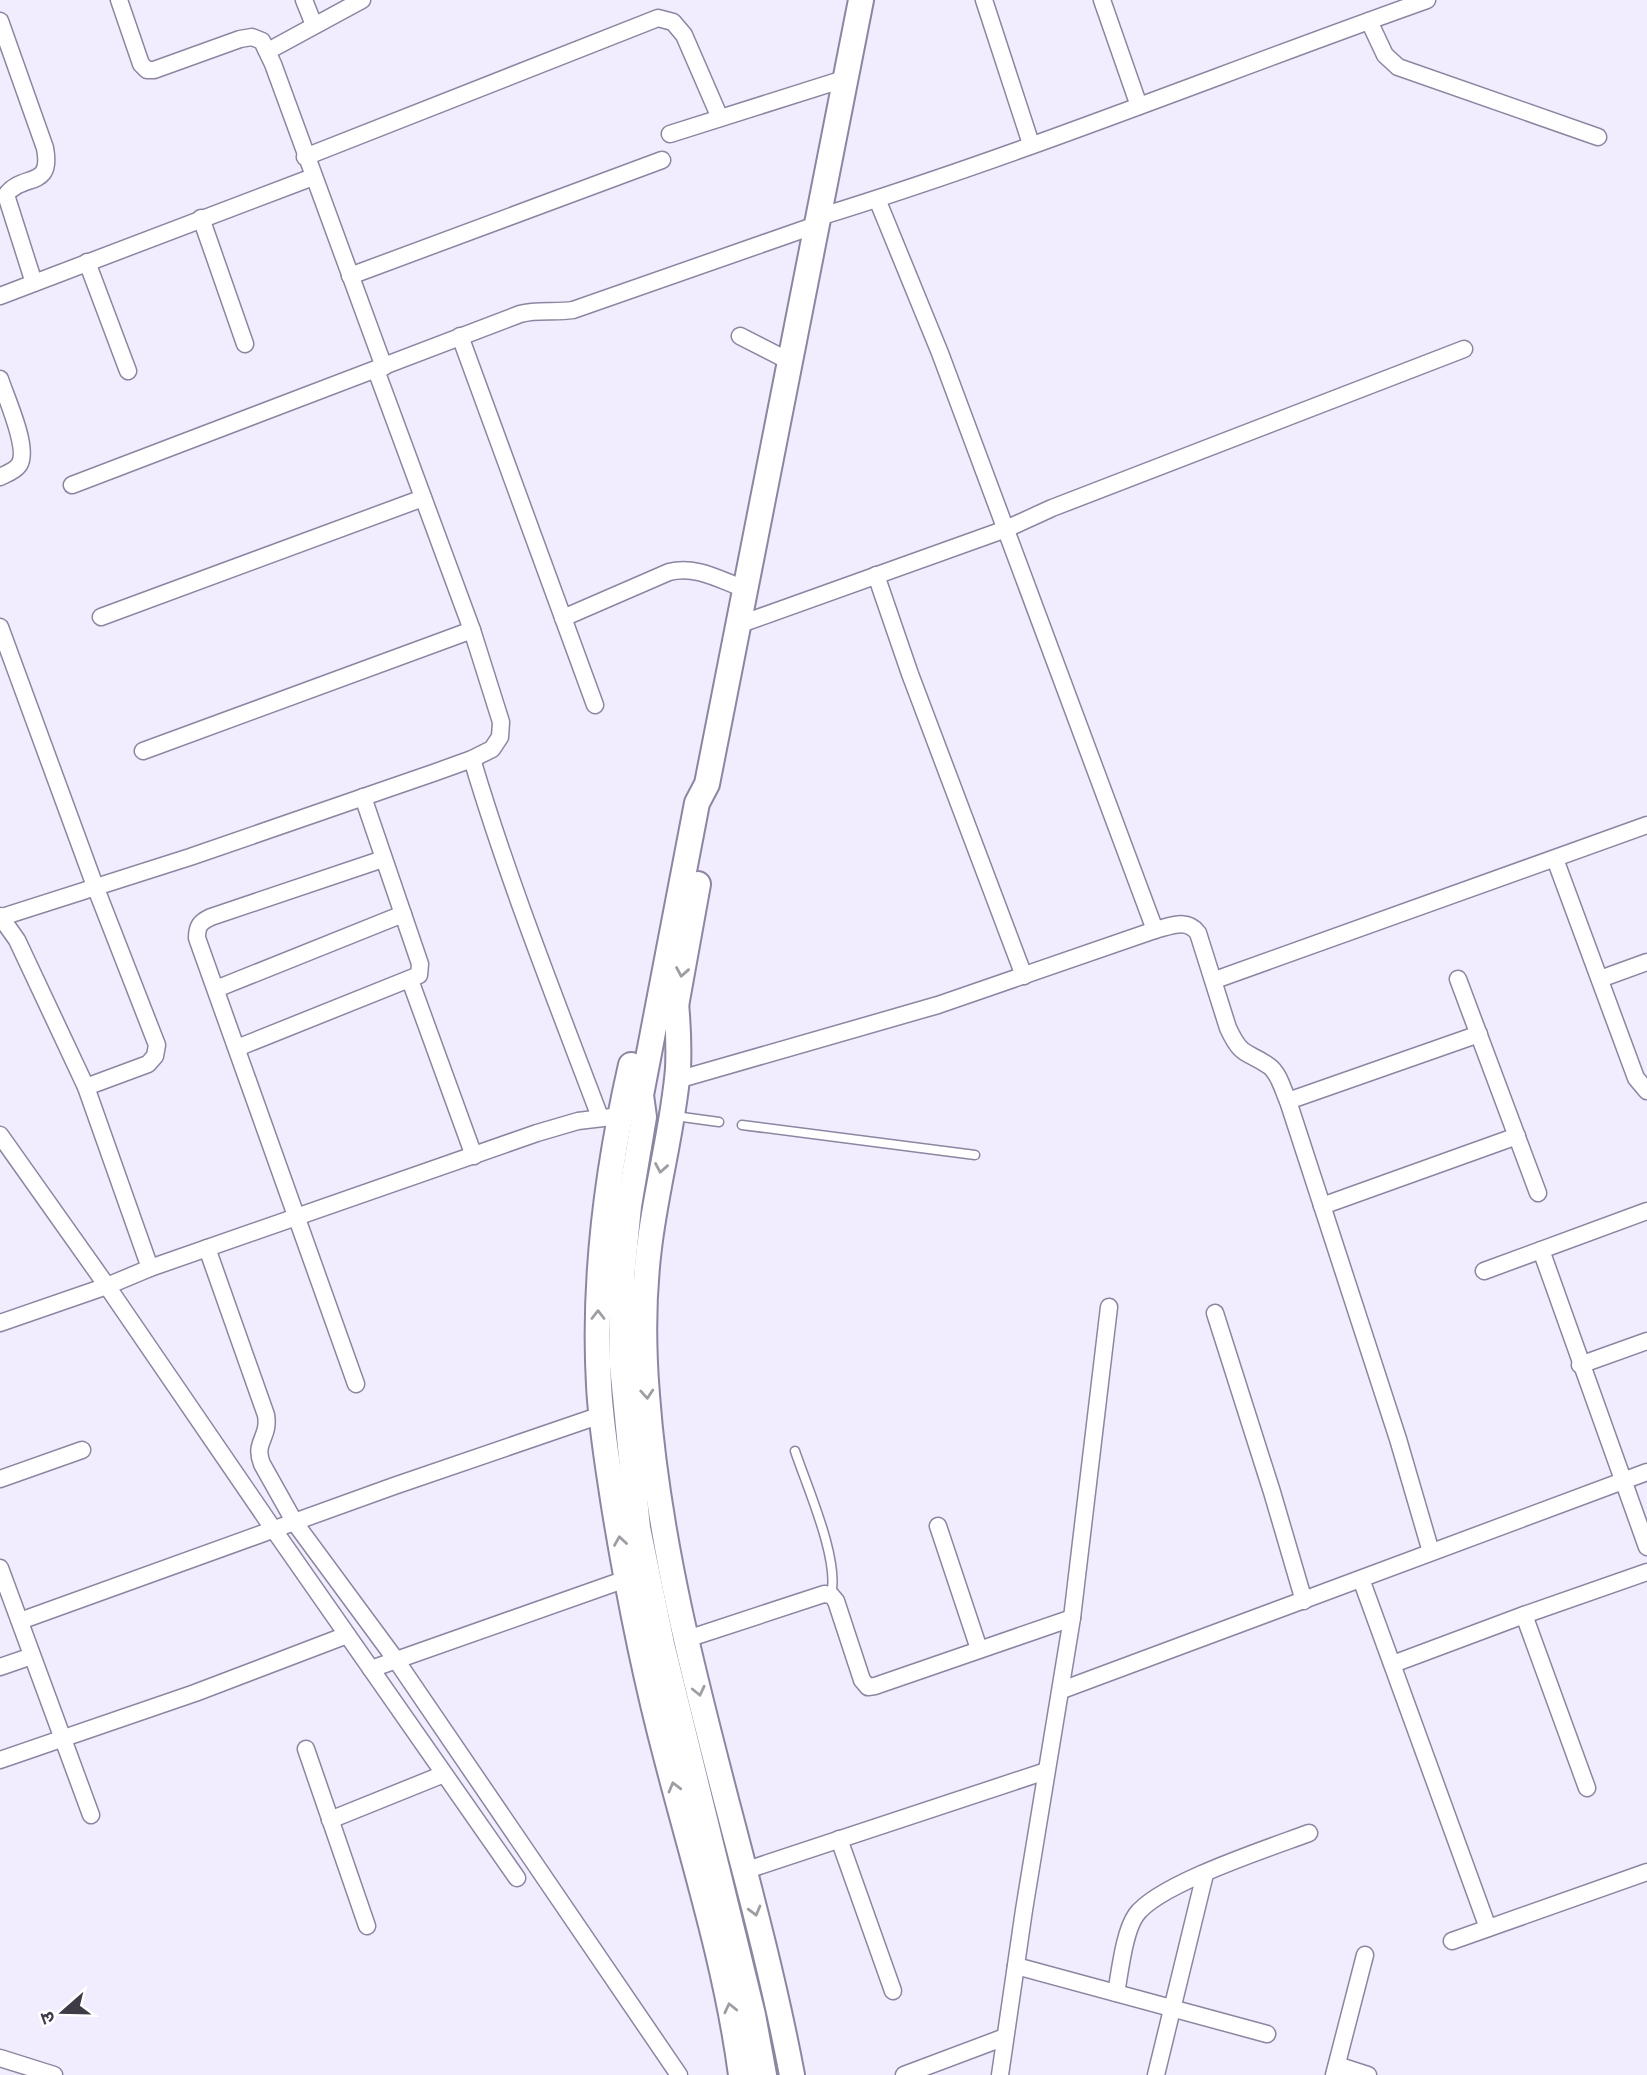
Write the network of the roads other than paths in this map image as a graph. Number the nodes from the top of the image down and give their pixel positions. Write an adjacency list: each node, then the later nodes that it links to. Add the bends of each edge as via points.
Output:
1 (119, 0): 11 (street, via 147,70 252,37 262,41)
2 (304, 0): 10 (street)
3 (362, 0): 10 (street)
4 (861, 0): 12 (main road)
5 (984, 0): 17 (street)
6 (1102, 0): 13 (street)
7 (1427, 0): 9 (street)
8 (0, 21): 26 (street, via 47,161 38,178 6,195)
9 (1369, 21): 13 (street); 16 (street, via 1385,55 1398,66)
10 (313, 25): 11 (street)
11 (268, 51): 18 (street)
12 (845, 79): 14 (street); 23 (main road)
13 (1139, 106): 17 (street)
14 (720, 118): 15 (street); 18 (street, via 684,35 673,22 658,19)
15 (670, 134)
16 (1598, 137)
17 (1031, 144): 21 (street)
18 (305, 157): 20 (street)
19 (662, 160): 25 (street)
20 (313, 177): 22 (street); 25 (street)
21 (877, 199): 23 (street); 39 (street)
22 (201, 218): 24 (street); 30 (street)
23 (817, 221): 28 (street, via 573,310 534,310); 32 (main road)
24 (87, 262): 26 (street); 34 (street)
25 (350, 276): 33 (street)
26 (34, 283): 27 (street)
27 (0, 296)
28 (460, 336): 33 (street); 43 (street)
29 (740, 336): 32 (street)
30 (245, 344)
31 (1464, 349): 39 (street)
32 (789, 361): 41 (main road)
33 (380, 369): 37 (street); 38 (street)
34 (128, 371)
35 (0, 379): 36 (street, via 23,457 18,468)
36 (0, 477)
37 (72, 485)
38 (423, 498): 42 (street); 46 (street)
39 (1006, 529): 40 (street); 57 (street)
40 (876, 575): 44 (street); 59 (street)
41 (745, 589): 43 (street, via 682,569); 44 (main road)
42 (101, 617)
43 (563, 618): 47 (street)
44 (738, 625): 65 (main road, via 707,784 711,808 691,876)
45 (0, 627): 54 (street)
46 (471, 630): 48 (street); 49 (street, via 501,722 500,737 492,749)
47 (595, 705)
48 (143, 751)
49 (472, 759): 50 (street); 73 (street, via 516,893)
50 (363, 797): 52 (street); 54 (street)
51 (1647, 825): 53 (street)
52 (383, 859): 55 (street); 64 (street, via 202,922 197,937)
53 (1555, 859): 61 (street); 63 (street)
54 (95, 886): 56 (street); 69 (street, via 157,1045 148,1064)
55 (403, 914): 62 (street, via 421,971); 64 (street)
56 (1, 916): 69 (street, via 17,940)
57 (1155, 930): 59 (street); 63 (street, via 1193,926)
58 (1647, 962): 61 (street)
59 (1024, 976): 68 (street)
60 (1458, 979): 66 (street)
61 (1600, 979): 70 (street, via 1636,1078)
62 (410, 980): 67 (street); 79 (street)
63 (1214, 980): 71 (street, via 1235,1043 1246,1055 1271,1067)
64 (216, 989): 67 (street)
65 (667, 1002): 68 (main road, via 678,1040); 73 (main road, via 656,1099)
66 (1479, 1034): 71 (street); 76 (street)
67 (237, 1048): 83 (street)
68 (677, 1080): 72 (main road)
69 (86, 1087): 86 (street)
70 (1647, 1091)
71 (1288, 1101): 81 (street)
72 (672, 1115): 74 (lane); 116 (main road, one-way to 116, via 649,1247 644,1302 646,1393 666,1537)
73 (621, 1116): 79 (street, via 578,1121); 95 (main road, one-way to 73, via 598,1288); 155 (main road, via 629,1206 622,1277 622,1364 638,1528)
74 (719, 1122)
75 (742, 1125): 78 (lane)
76 (1517, 1136): 80 (street); 81 (street)
77 (3, 1144): 88 (street)
78 (975, 1155)
79 (474, 1156): 83 (street)
80 (1538, 1192)
81 (1322, 1206): 105 (street)
82 (1647, 1211): 85 (street)
83 (298, 1217): 84 (street); 94 (street)
84 (207, 1248): 86 (street); 101 (street, via 266,1415 268,1427 258,1455)
85 (1541, 1250): 87 (street); 93 (street)
86 (150, 1268): 88 (street)
87 (1484, 1271)
88 (107, 1286): 91 (street); 103 (street)
89 (1109, 1307): 113 (street)
90 (1214, 1313): 111 (street)
91 (0, 1324)
92 (1647, 1341): 93 (street)
93 (1580, 1365): 100 (street)
94 (356, 1384)
95 (601, 1415): 101 (street); 109 (main road, one-way to 95)
96 (82, 1450): 99 (street)
97 (795, 1451): 110 (lane, via 831,1557)
98 (1647, 1472): 100 (street)
99 (0, 1479)
100 (1622, 1481): 104 (street); 105 (street)
101 (295, 1523): 103 (street); 119 (street)
102 (938, 1526): 117 (street)
103 (274, 1530): 114 (street); 115 (street)
104 (1647, 1547)
105 (1431, 1552): 108 (street)
106 (0, 1568): 114 (street)
107 (1647, 1572): 112 (street)
108 (1362, 1578): 111 (street); 120 (street)
109 (626, 1579): 119 (street); 154 (main road, one-way to 109, via 735,2029)
110 (831, 1595): 116 (street); 117 (street, via 868,1687)
111 (1304, 1601): 123 (street)
112 (1524, 1615): 120 (street); 129 (street)
113 (1072, 1618): 117 (street); 123 (street)
114 (20, 1621): 118 (street)
115 (347, 1635): 122 (street); 124 (street)
116 (687, 1639): 136 (main road, one-way to 136)
117 (979, 1649)
118 (32, 1656): 121 (street); 124 (street)
119 (396, 1660): 122 (street); 134 (street)
120 (1393, 1664): 141 (street)
121 (0, 1667)
122 (371, 1669): 128 (street)
123 (1062, 1690): 127 (street)
124 (63, 1740): 126 (street); 130 (street)
125 (306, 1749): 131 (street)
126 (0, 1760)
127 (1046, 1771): 133 (street); 144 (street)
128 (444, 1774): 131 (street); 135 (street)
129 (1587, 1788)
130 (91, 1815)
131 (330, 1820): 140 (street)
132 (1309, 1833): 138 (street)
133 (839, 1839): 136 (street); 145 (street)
134 (525, 1849): 135 (street); 153 (street)
135 (505, 1862): 139 (street)
136 (744, 1871): 156 (main road, one-way to 156)
137 (1647, 1872): 141 (street)
138 (1205, 1874): 146 (street, via 1146,1903 1134,1918); 147 (street)
139 (517, 1878)
140 (367, 1926)
141 (1488, 1928): 142 (street)
142 (1452, 1941)
143 (1365, 1955): 151 (street)
144 (1016, 1966): 146 (street); 149 (street)
145 (893, 1992)
146 (1116, 1993): 147 (street)
147 (1172, 2008): 148 (street); 159 (street)
148 (1267, 2034)
149 (1006, 2037): 157 (street); 158 (street)
150 (0, 2058): 152 (street)
151 (1335, 2070): 160 (street)
152 (54, 2075)
153 (680, 2075)
154 (741, 2075)
155 (764, 2075)
156 (792, 2075)
157 (904, 2075)
158 (1000, 2075)
159 (1156, 2075)
160 (1368, 2075)

